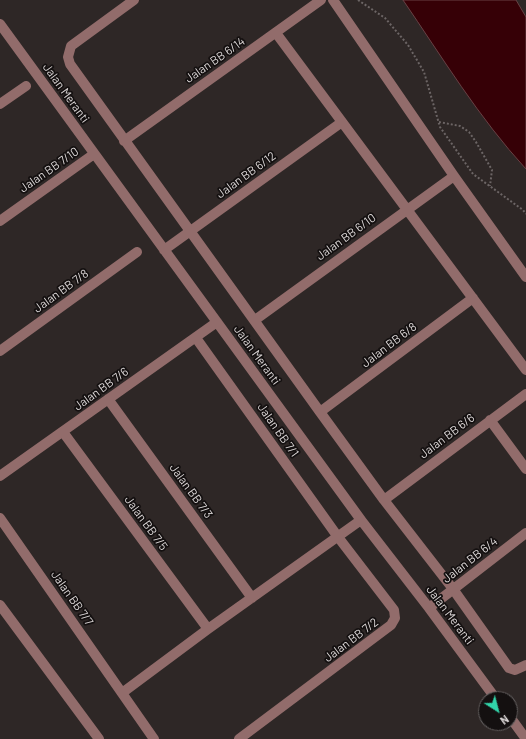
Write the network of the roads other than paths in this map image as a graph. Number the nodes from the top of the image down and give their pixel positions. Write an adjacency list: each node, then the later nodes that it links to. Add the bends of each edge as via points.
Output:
1 (134, 0): 9 (street, via 71,46 68,57 70,64)
2 (321, 0): 5 (street, Jalan BB 6/14)
3 (333, 0): 11 (street)
4 (0, 24): 10 (street, Jalan Meranti)
5 (276, 33): 8 (street); 9 (street, Jalan BB 6/14)
6 (26, 86): 7 (street)
7 (0, 104)
8 (342, 122): 12 (street); 14 (street, Jalan BB 6/12)
9 (124, 141): 14 (street)
10 (94, 154): 13 (street, Jalan BB 7/10); 15 (street, Jalan Meranti)
11 (454, 176): 12 (street, Jalan BB 6/10); 17 (street)
12 (407, 210): 18 (street); 19 (street, Jalan BB 6/10)
13 (0, 221)
14 (190, 231): 15 (street, Jalan BB 6/12); 19 (street)
15 (164, 250): 20 (street, Jalan Meranti)
16 (137, 252): 22 (street, Jalan BB 7/8)
17 (526, 277)
18 (473, 298): 23 (street); 26 (street, Jalan BB 6/8)
19 (254, 320): 26 (street)
20 (217, 322): 21 (street, Jalan BB 7/6); 33 (street, Jalan Meranti)
21 (196, 338): 25 (street, Jalan BB 7/6); 35 (street, Jalan BB 7/1)
22 (0, 351)
23 (526, 370)
24 (526, 394): 27 (street, Jalan BB 6/6)
25 (108, 399): 28 (street, Jalan BB 7/6); 37 (street, Jalan BB 7/3)
26 (320, 412): 31 (street)
27 (490, 420): 29 (street); 31 (street, Jalan BB 6/6)
28 (64, 432): 30 (street, Jalan BB 7/6); 40 (street, Jalan BB 7/5)
29 (526, 469)
30 (0, 476)
31 (384, 500): 36 (street)
32 (0, 518): 43 (street, Jalan BB 7/7)
33 (361, 520): 35 (street); 39 (street, Jalan Meranti)
34 (526, 533): 36 (street, Jalan BB 6/4)
35 (338, 537): 37 (street); 47 (street, Jalan BB 7/2, via 394,610 391,625)
36 (453, 589): 39 (street, Jalan BB 6/4); 41 (street, via 509,668 515,670)
37 (252, 598): 40 (street)
38 (0, 605): 45 (street)
39 (429, 608): 42 (street, Jalan Meranti)
40 (208, 628): 43 (street)
41 (523, 667)
42 (490, 691)
43 (122, 693): 46 (street, Jalan BB 7/7)
44 (518, 728): 48 (street)
45 (99, 739)
46 (154, 739)
47 (239, 739)
48 (526, 739)

